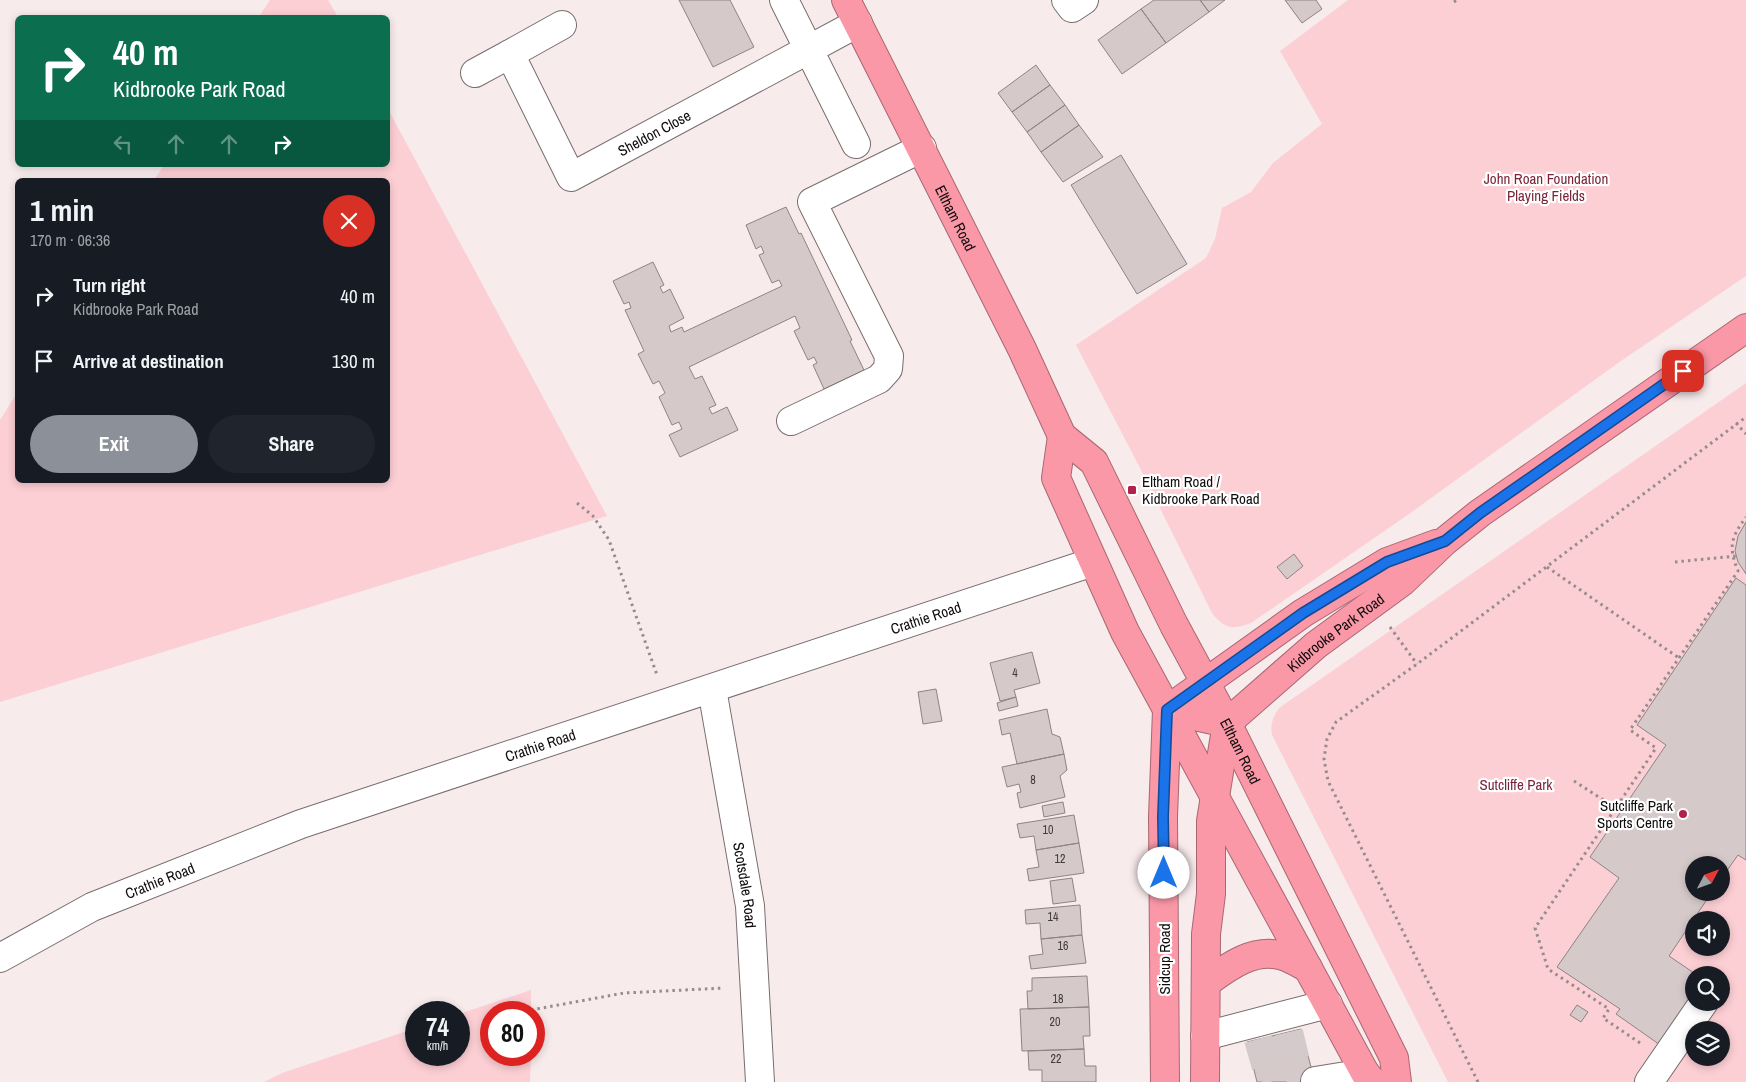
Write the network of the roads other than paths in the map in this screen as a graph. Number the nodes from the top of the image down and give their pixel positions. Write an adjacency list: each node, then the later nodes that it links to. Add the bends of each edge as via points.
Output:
1 (784, 0): 4 (street)
2 (852, 12): 4 (street, Sheldon Close); 8 (highway, Eltham Road)
3 (562, 25): 5 (street)
4 (808, 50): 5 (street, Sheldon Close, via 571,177); 7 (street)
5 (510, 54): 6 (street)
6 (475, 73)
7 (856, 144)
8 (922, 148): 10 (street, via 812,202 889,356 888,369 879,379); 11 (highway, Eltham Road)
9 (1746, 328): 12 (highway, Kidbrooke Park Road, via 1480,513)
10 (791, 421)
11 (1062, 436): 13 (highway, Eltham Road, via 1056,478); 15 (highway, Eltham Road, via 1094,462 1174,625)
12 (1445, 541): 15 (highway, Kidbrooke Park Road, via 1387,562 1303,613); 16 (highway, Kidbrooke Park Road, via 1402,582 1316,645)
13 (1093, 562): 14 (street, Crathie Road); 15 (highway, Eltham Road, via 1125,632)
14 (712, 689): 18 (street, Crathie Road, via 301,824 92,907); 26 (street, Scotsdale Road, via 750,906)
15 (1187, 696): 16 (highway, Eltham Road); 16 (highway); 17 (highway, Eltham Road); 27 (highway, Sidcup Road, via 1163,817)
16 (1227, 723): 17 (highway); 29 (highway, Eltham Road, via 1394,1058)
17 (1214, 794): 19 (highway, Eltham Road); 20 (highway)
18 (0, 958)
19 (1308, 968): 20 (highway, via 1283,956 1250,956); 21 (highway, Eltham Road)
20 (1206, 983): 23 (highway)
21 (1328, 1004): 23 (street, via 1287,1023 1256,1032); 24 (highway, Eltham Road)
22 (1698, 1011): 30 (street)
23 (1206, 1036): 28 (highway)
24 (1369, 1078): 25 (street)
25 (1315, 1081)
26 (760, 1082)
27 (1165, 1082)
28 (1205, 1082)
29 (1397, 1082)
30 (1649, 1082)

